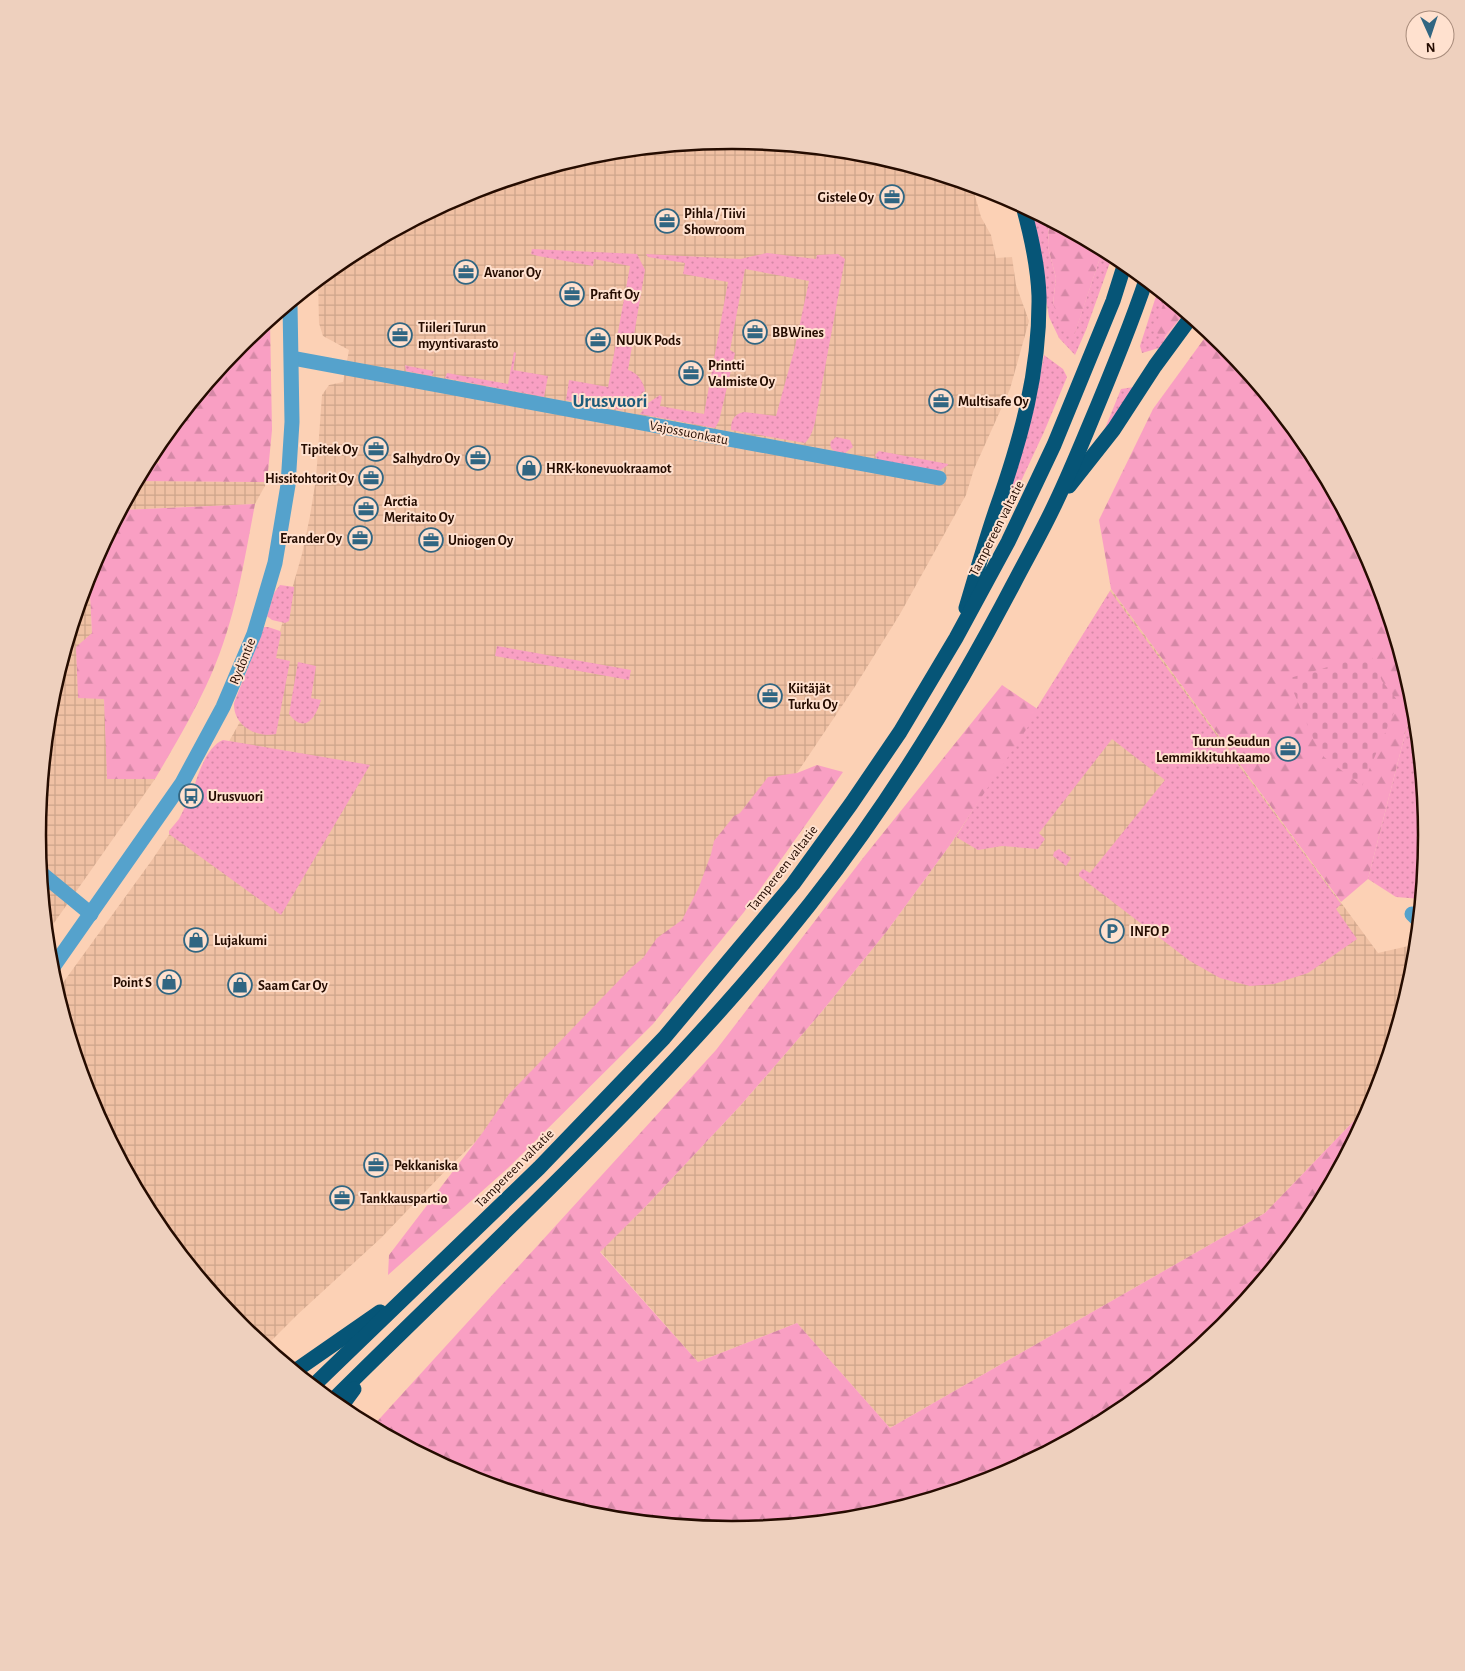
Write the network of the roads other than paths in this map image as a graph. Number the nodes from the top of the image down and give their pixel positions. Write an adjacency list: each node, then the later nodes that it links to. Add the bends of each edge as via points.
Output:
1 (1025, 215): 9 (highway, via 1039,294 1036,357 1030,396)
2 (1122, 271): 9 (highway, Tampereen valtatie, via 1054,445 1008,542)
3 (1144, 286): 8 (highway, via 1110,377)
4 (290, 311): 6 (street, Rydöntie)
5 (1187, 322): 8 (highway, via 1114,429)
6 (292, 358): 7 (street, Vajossuonkatu); 11 (street, Rydöntie, via 290,456 282,526 275,563 254,634 223,707 182,783)
7 (939, 478)
8 (1056, 503): 14 (highway, via 984,641 926,741 810,904 709,1024 623,1116)
9 (956, 638): 13 (highway, Tampereen valtatie, via 900,732 793,884 664,1038 539,1168)
10 (48, 879): 11 (street)
11 (91, 914): 12 (street, Rydöntie)
12 (58, 961)
13 (414, 1289): 15 (highway); 16 (highway, Tampereen valtatie)
14 (385, 1348): 17 (highway); 18 (highway)
15 (300, 1368)
16 (317, 1382)
17 (337, 1396)
18 (345, 1402)

